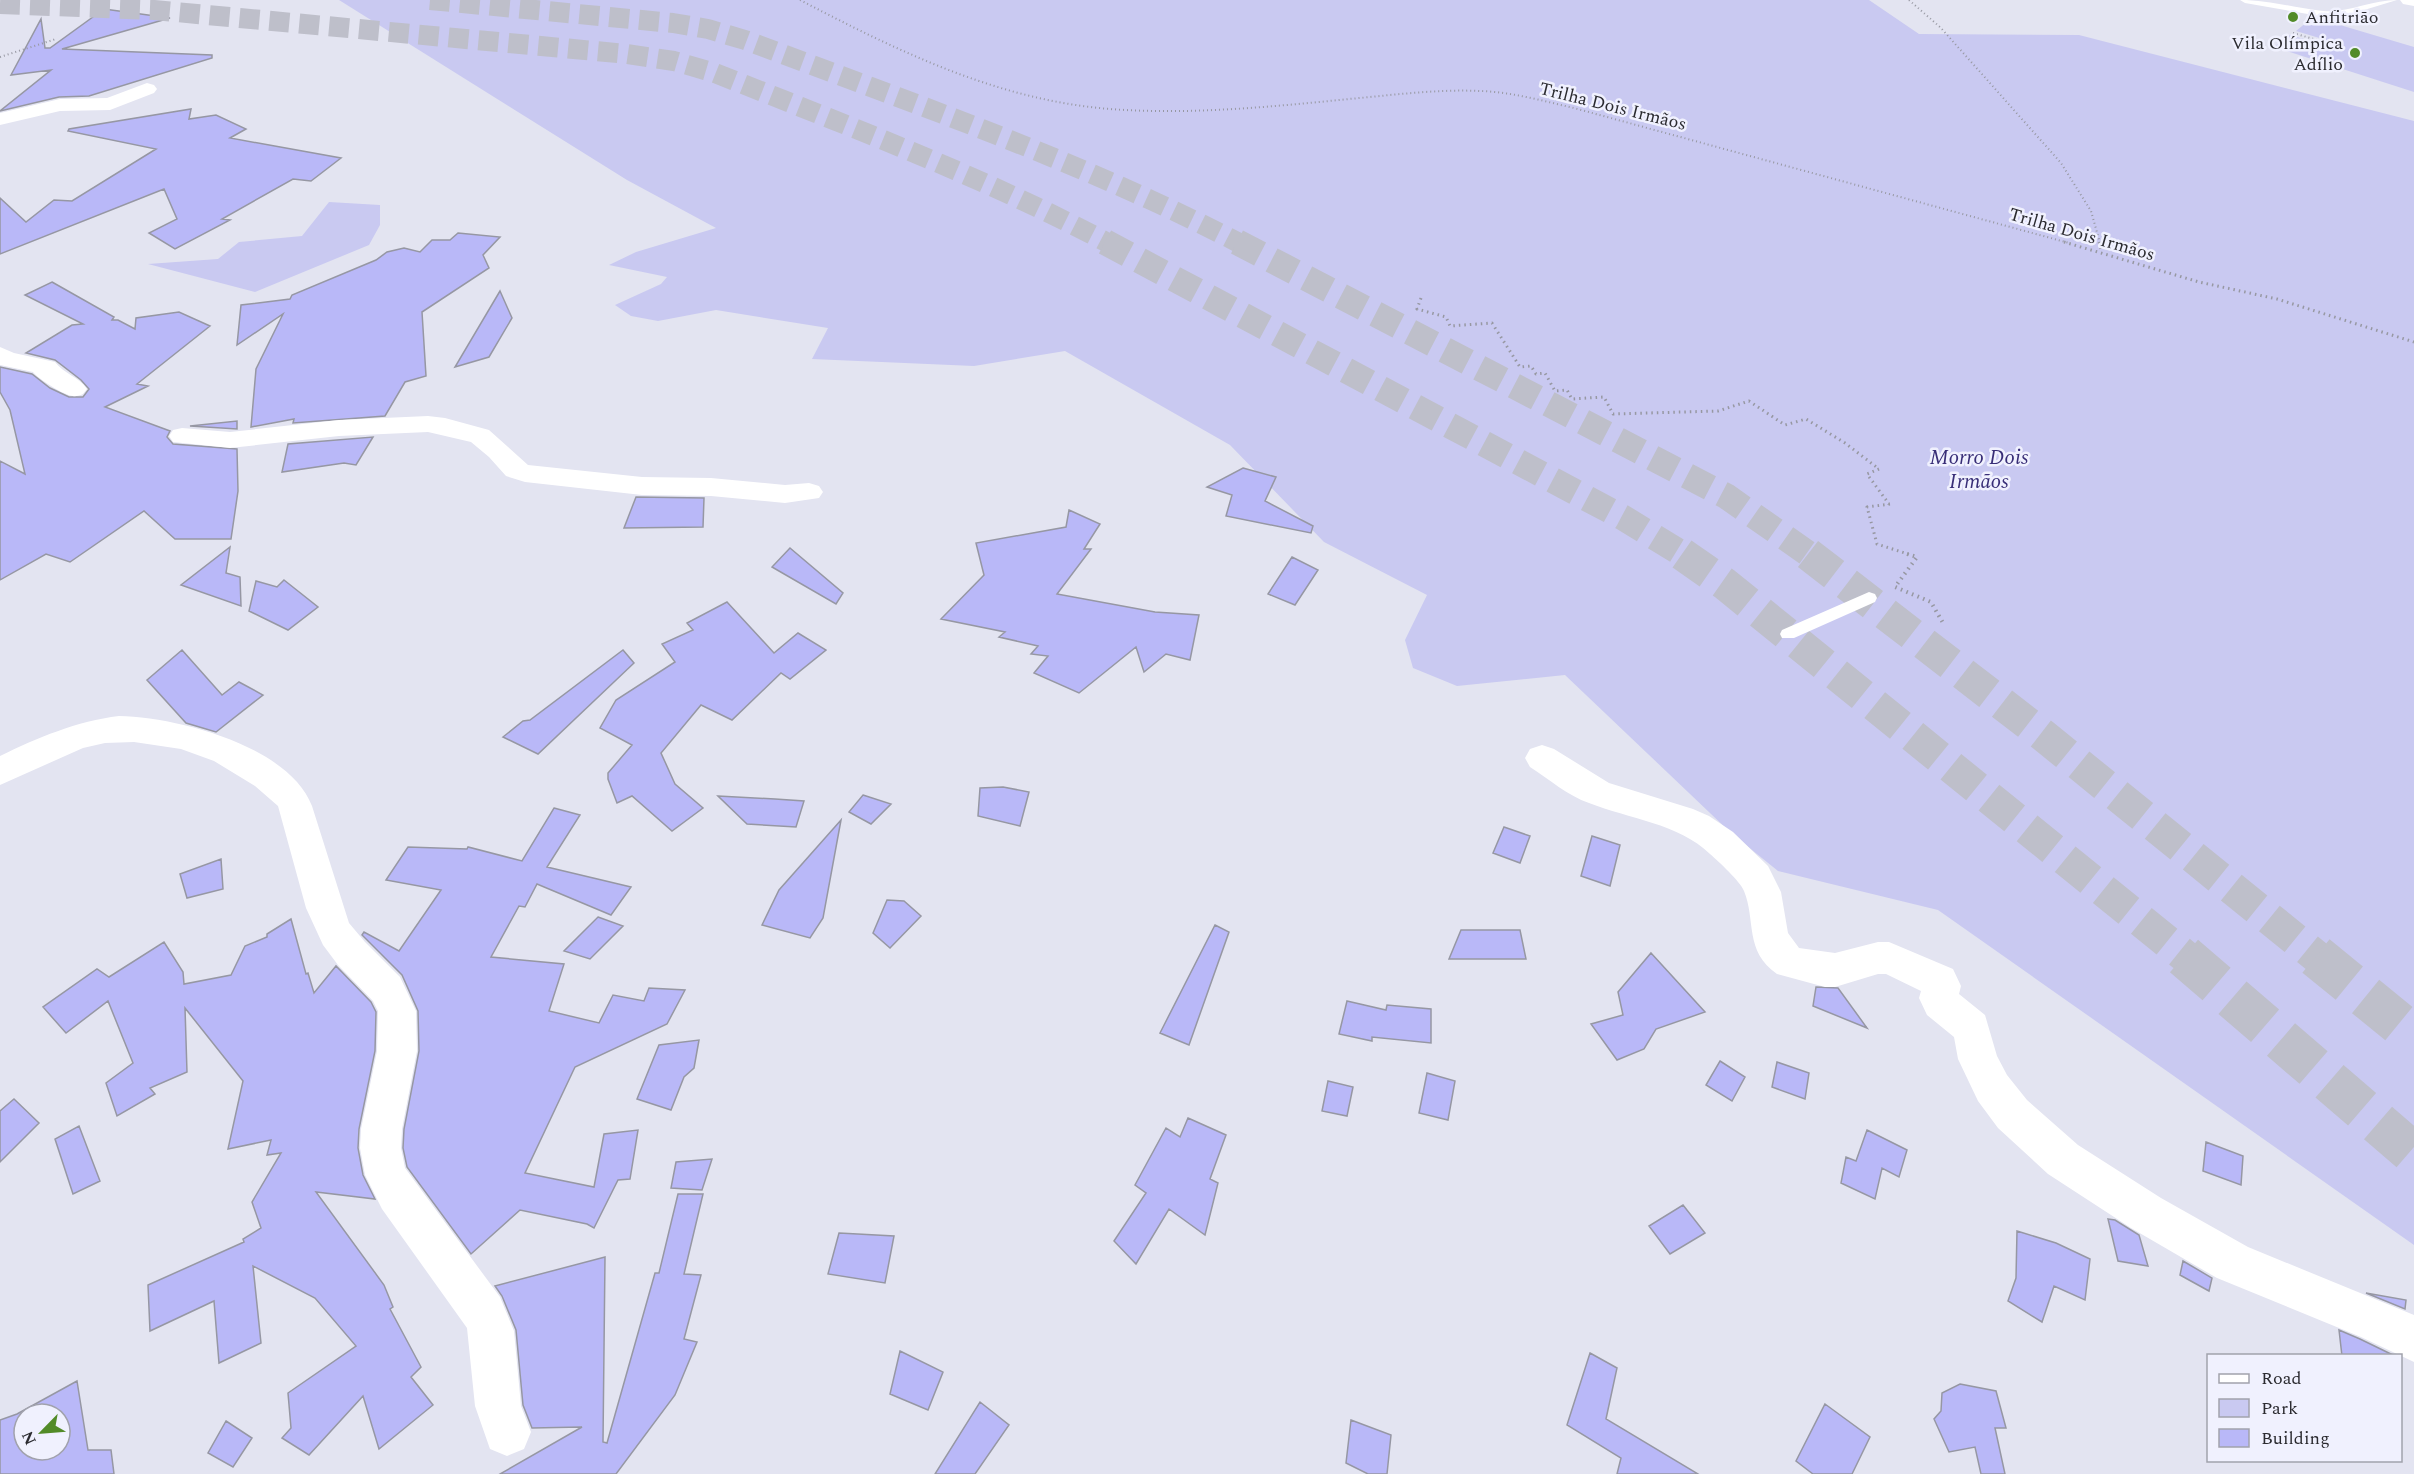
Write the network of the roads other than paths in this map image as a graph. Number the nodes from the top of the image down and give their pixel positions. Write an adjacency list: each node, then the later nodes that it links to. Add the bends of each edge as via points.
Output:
1 (2245, 0): 2 (lane, via 2325,14)
2 (2392, 0)
3 (2409, 0): 4 (street)
4 (2414, 1)
5 (147, 89): 6 (street, via 110,104 60,105)
6 (0, 119)
7 (0, 355): 8 (street, via 46,367 46,372)
8 (74, 389)
9 (182, 436): 10 (street, via 245,440 324,429 428,424 480,436 516,470 525,473 642,486)
10 (809, 492)
11 (1869, 598): 12 (lane)
12 (1788, 634)
13 (1542, 758): 15 (street, via 1598,793 1681,819 1721,842 1755,877 1763,892 1770,938 1790,962 1835,970 1888,958 1940,981 1938,998 1971,1028 1983,1072 2004,1104 2064,1162 2242,1267)
14 (0, 772): 16 (street, via 82,736 117,729 166,733 219,747 255,768 291,797 329,920 337,936 392,996 396,1008 398,1042 380,1137 384,1169 390,1184 484,1313 491,1331 498,1406)
15 (2414, 1339)
16 (507, 1432)

